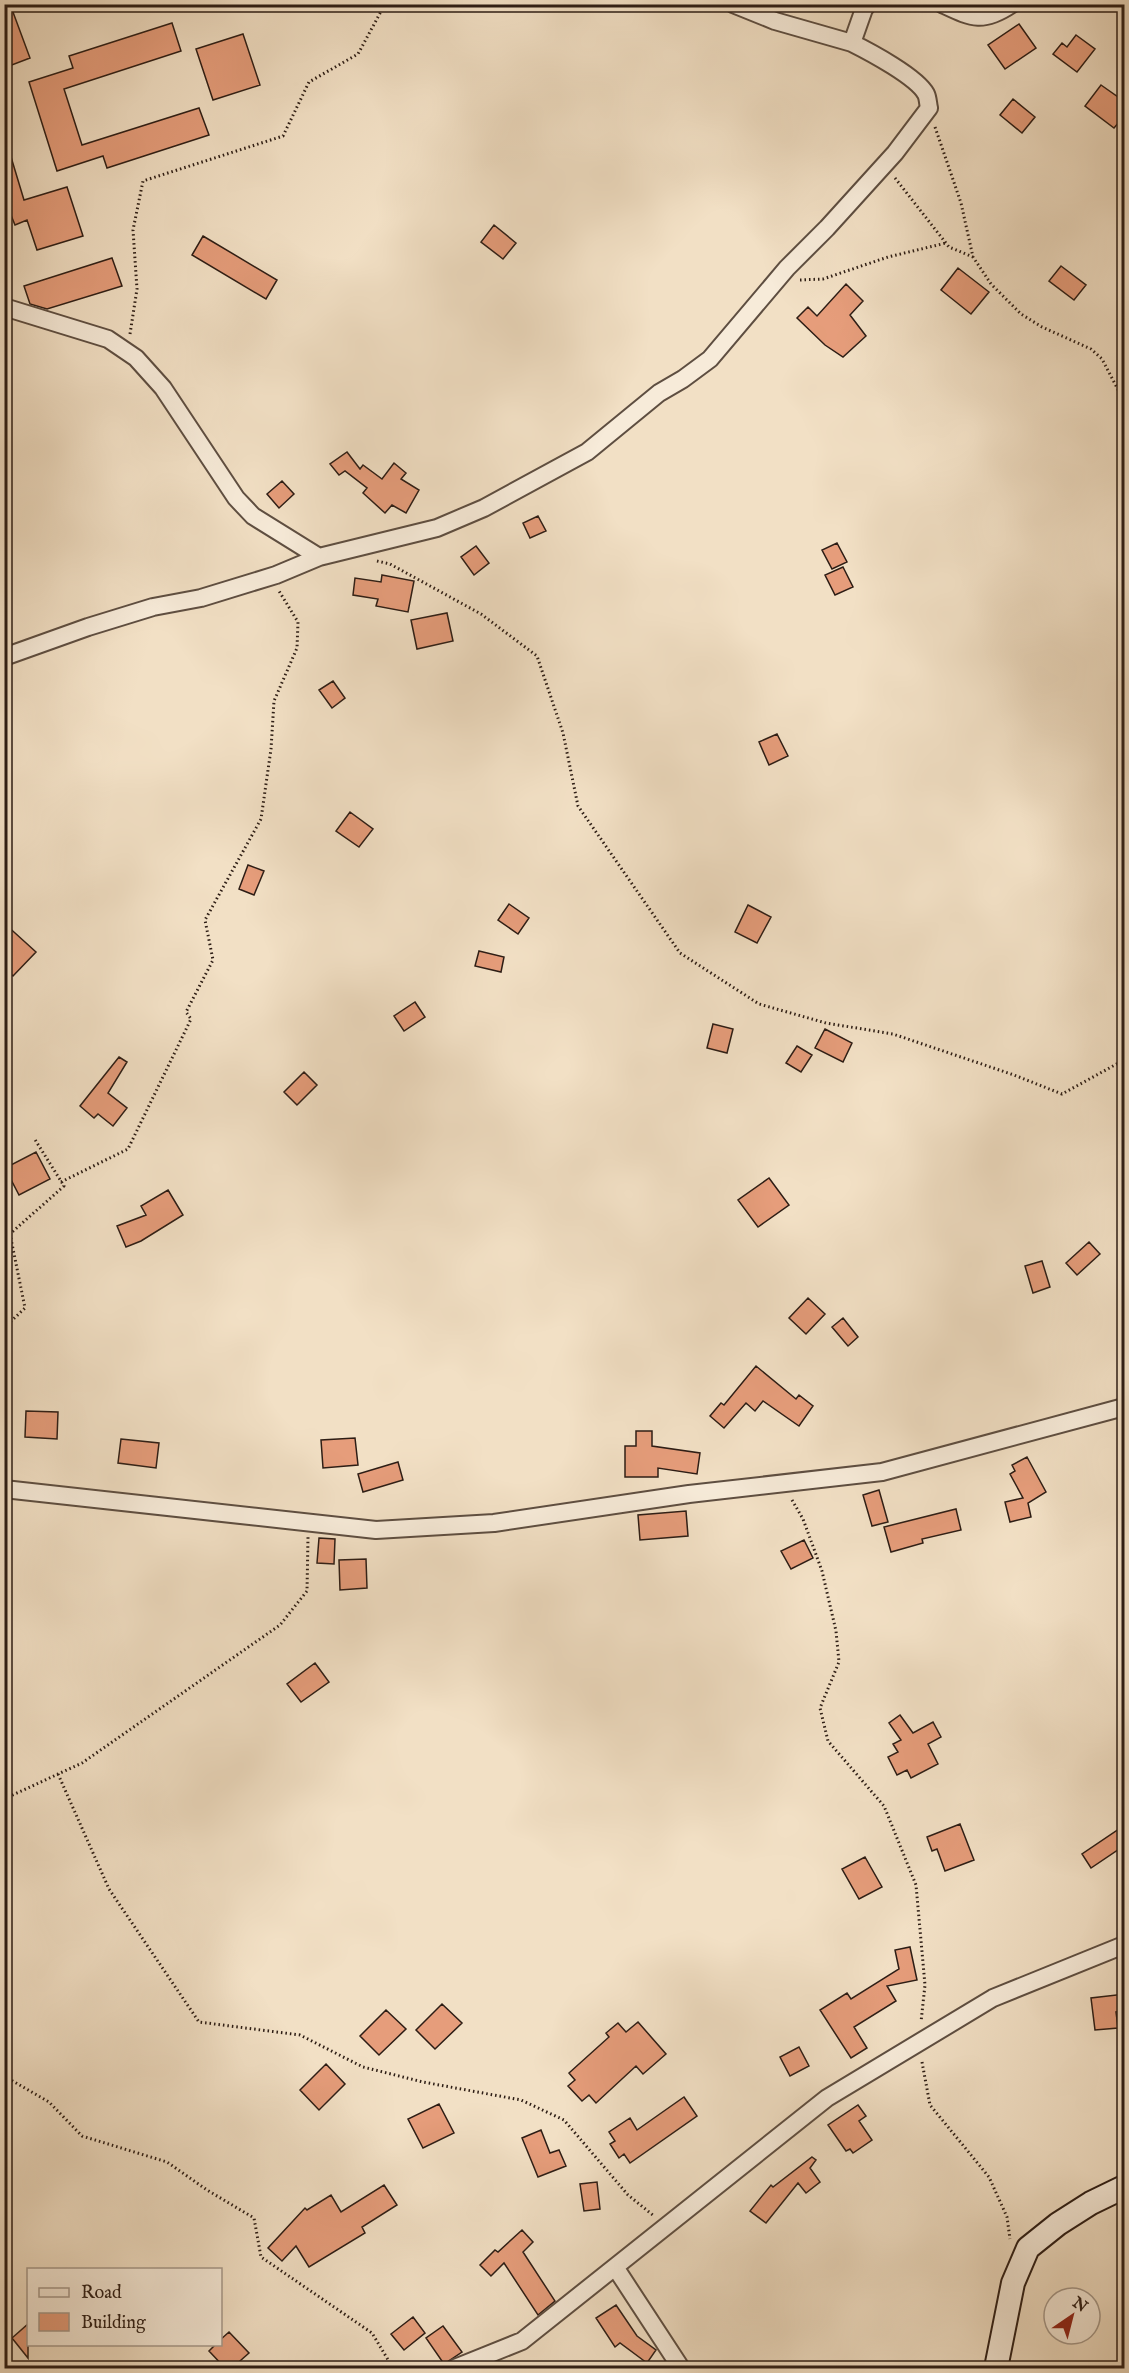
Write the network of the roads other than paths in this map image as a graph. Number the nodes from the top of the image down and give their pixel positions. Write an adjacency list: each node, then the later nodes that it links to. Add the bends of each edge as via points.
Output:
1 (732, 4): 5 (street)
2 (868, 4): 5 (street)
3 (942, 4): 4 (street, via 977,19 999,13)
4 (1012, 4)
5 (852, 43): 7 (street, via 916,82 926,94 929,108 885,164 710,359 659,393 587,452 494,502 437,528)
6 (4, 307): 7 (street, via 108,339 136,358 163,388 236,498 264,525)
7 (319, 557): 8 (street, via 272,576 201,598 153,607)
8 (4, 657)
9 (1125, 1407): 10 (street, via 882,1472 688,1494 494,1523 376,1530)
10 (4, 1489)
11 (1125, 1945): 13 (street, via 993,1998 827,2098)
12 (1125, 2187): 16 (main road, via 1091,2203 1028,2248 1013,2283)
13 (615, 2267): 14 (street, via 522,2341); 15 (street)
14 (455, 2368)
15 (681, 2368)
16 (996, 2368)

